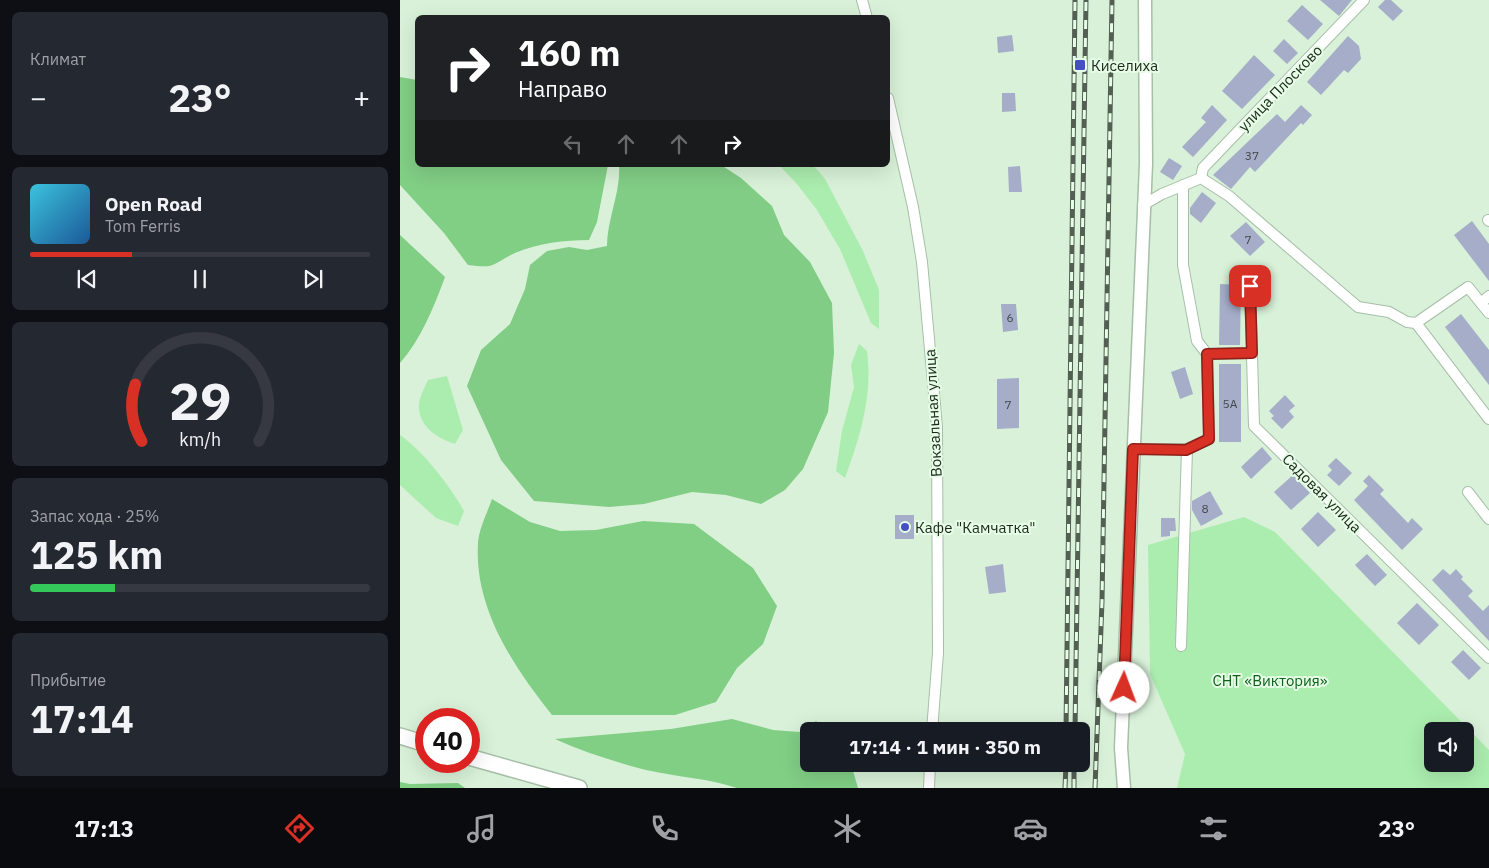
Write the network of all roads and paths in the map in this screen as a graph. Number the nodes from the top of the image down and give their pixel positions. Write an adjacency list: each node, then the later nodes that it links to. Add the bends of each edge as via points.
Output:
1 (862, 0): 4 (street)
2 (1145, 0): 8 (street, via 1146,164)
3 (1364, 0): 6 (street, улица Плосково, via 1203,168)
4 (866, 15)
5 (890, 107): 22 (street, Вокзальная улица, via 922,262 937,427 938,653)
6 (1201, 178): 7 (street); 12 (street, via 1229,196 1358,307 1389,312)
7 (1183, 185): 8 (street); 14 (street, via 1183,265 1197,341)
8 (1143, 206): 16 (street)
9 (1250, 286): 13 (street, Садовая улица)
10 (1485, 299): 11 (street); 12 (street, via 1468,286)
11 (1489, 313)
12 (1416, 323): 15 (street)
13 (1252, 353): 14 (street); 21 (street, Садовая улица, via 1254,426)
14 (1207, 354): 17 (street, via 1209,439)
15 (1489, 419)
16 (1133, 449): 17 (street); 29 (street, via 1122,748)
17 (1186, 450): 20 (street)
18 (1468, 492): 19 (street)
19 (1489, 519)
20 (1181, 646)
21 (1489, 658)
22 (933, 722)
23 (400, 736): 24 (main road)
24 (415, 741)
25 (480, 759): 27 (main road)
26 (930, 772): 28 (street)
27 (579, 788)
28 (929, 788)
29 (1124, 788)

